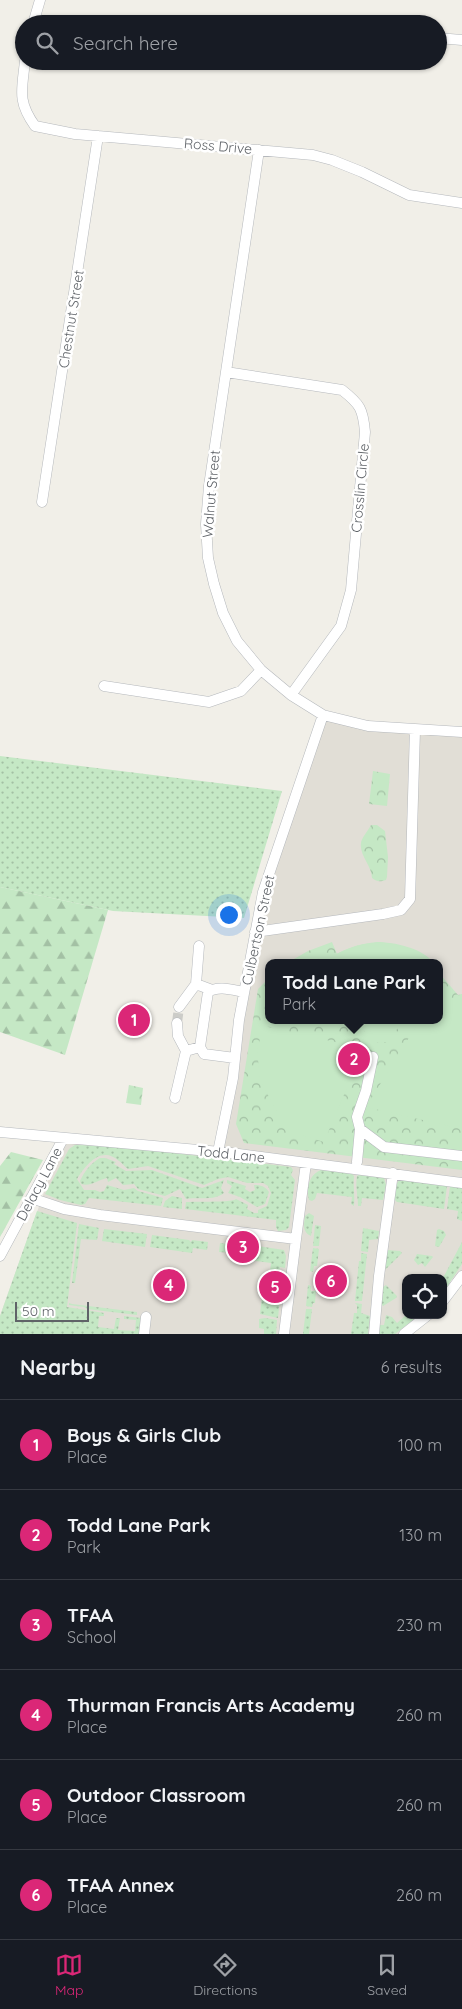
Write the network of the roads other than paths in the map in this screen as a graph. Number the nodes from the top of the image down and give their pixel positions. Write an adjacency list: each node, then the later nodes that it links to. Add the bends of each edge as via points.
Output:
1 (40, 0): 2 (street)
2 (36, 15)
3 (447, 39): 4 (street)
4 (462, 40)
5 (23, 70): 6 (street, Ross Drive, via 21,97 25,112 35,126)
6 (98, 136): 7 (street, Ross Drive); 10 (street, Chestnut Street)
7 (259, 150): 8 (street, Ross Drive, via 332,160 409,195); 9 (street, Walnut Street)
8 (462, 203)
9 (226, 372): 11 (street, Walnut Street, via 209,486 208,558 223,613 237,641); 13 (street, Crosslin Circle, via 342,390 356,401 363,413 365,432 348,600 341,626)
10 (42, 502)
11 (261, 670): 12 (street, via 241,691 209,702); 13 (street, Walnut Street)
12 (104, 686)
13 (292, 695): 14 (street, Walnut Street)
14 (323, 715): 15 (street, Walnut Street, via 368,726); 17 (street, Culbertson Street, via 263,892)
15 (415, 730): 16 (street, Walnut Street); 17 (street, via 410,899 401,910 383,914)
16 (462, 732)
17 (256, 932): 21 (street, Culbertson Street)
18 (199, 946): 19 (street)
19 (196, 984): 20 (street); 22 (street)
20 (210, 991): 21 (street); 24 (street)
21 (244, 992): 27 (street, Culbertson Street)
22 (179, 1007)
23 (177, 1023): 25 (street, via 178,1036)
24 (200, 1047): 25 (street); 27 (street, via 204,1054)
25 (186, 1051): 28 (street)
26 (373, 1057): 29 (street, via 357,1117)
27 (235, 1058): 32 (street, Culbertson Street)
28 (175, 1098)
29 (360, 1129): 33 (street, via 384,1147); 34 (street)
30 (0, 1132): 31 (street, Todd Lane)
31 (64, 1139): 32 (street, Todd Lane); 38 (street, Delacy Lane)
32 (218, 1152): 35 (street, Todd Lane)
33 (462, 1156)
34 (357, 1162)
35 (306, 1163): 36 (street, Todd Lane); 39 (street)
36 (393, 1173): 37 (street, Todd Lane); 47 (street)
37 (462, 1183)
38 (31, 1198): 39 (street, via 92,1214); 40 (street, Delacy Lane)
39 (296, 1239): 46 (street)
40 (0, 1256)
41 (462, 1276): 42 (street)
42 (447, 1296)
43 (146, 1317): 45 (street)
44 (423, 1319): 48 (street)
45 (144, 1334)
46 (284, 1334)
47 (374, 1334)
48 (404, 1334)

